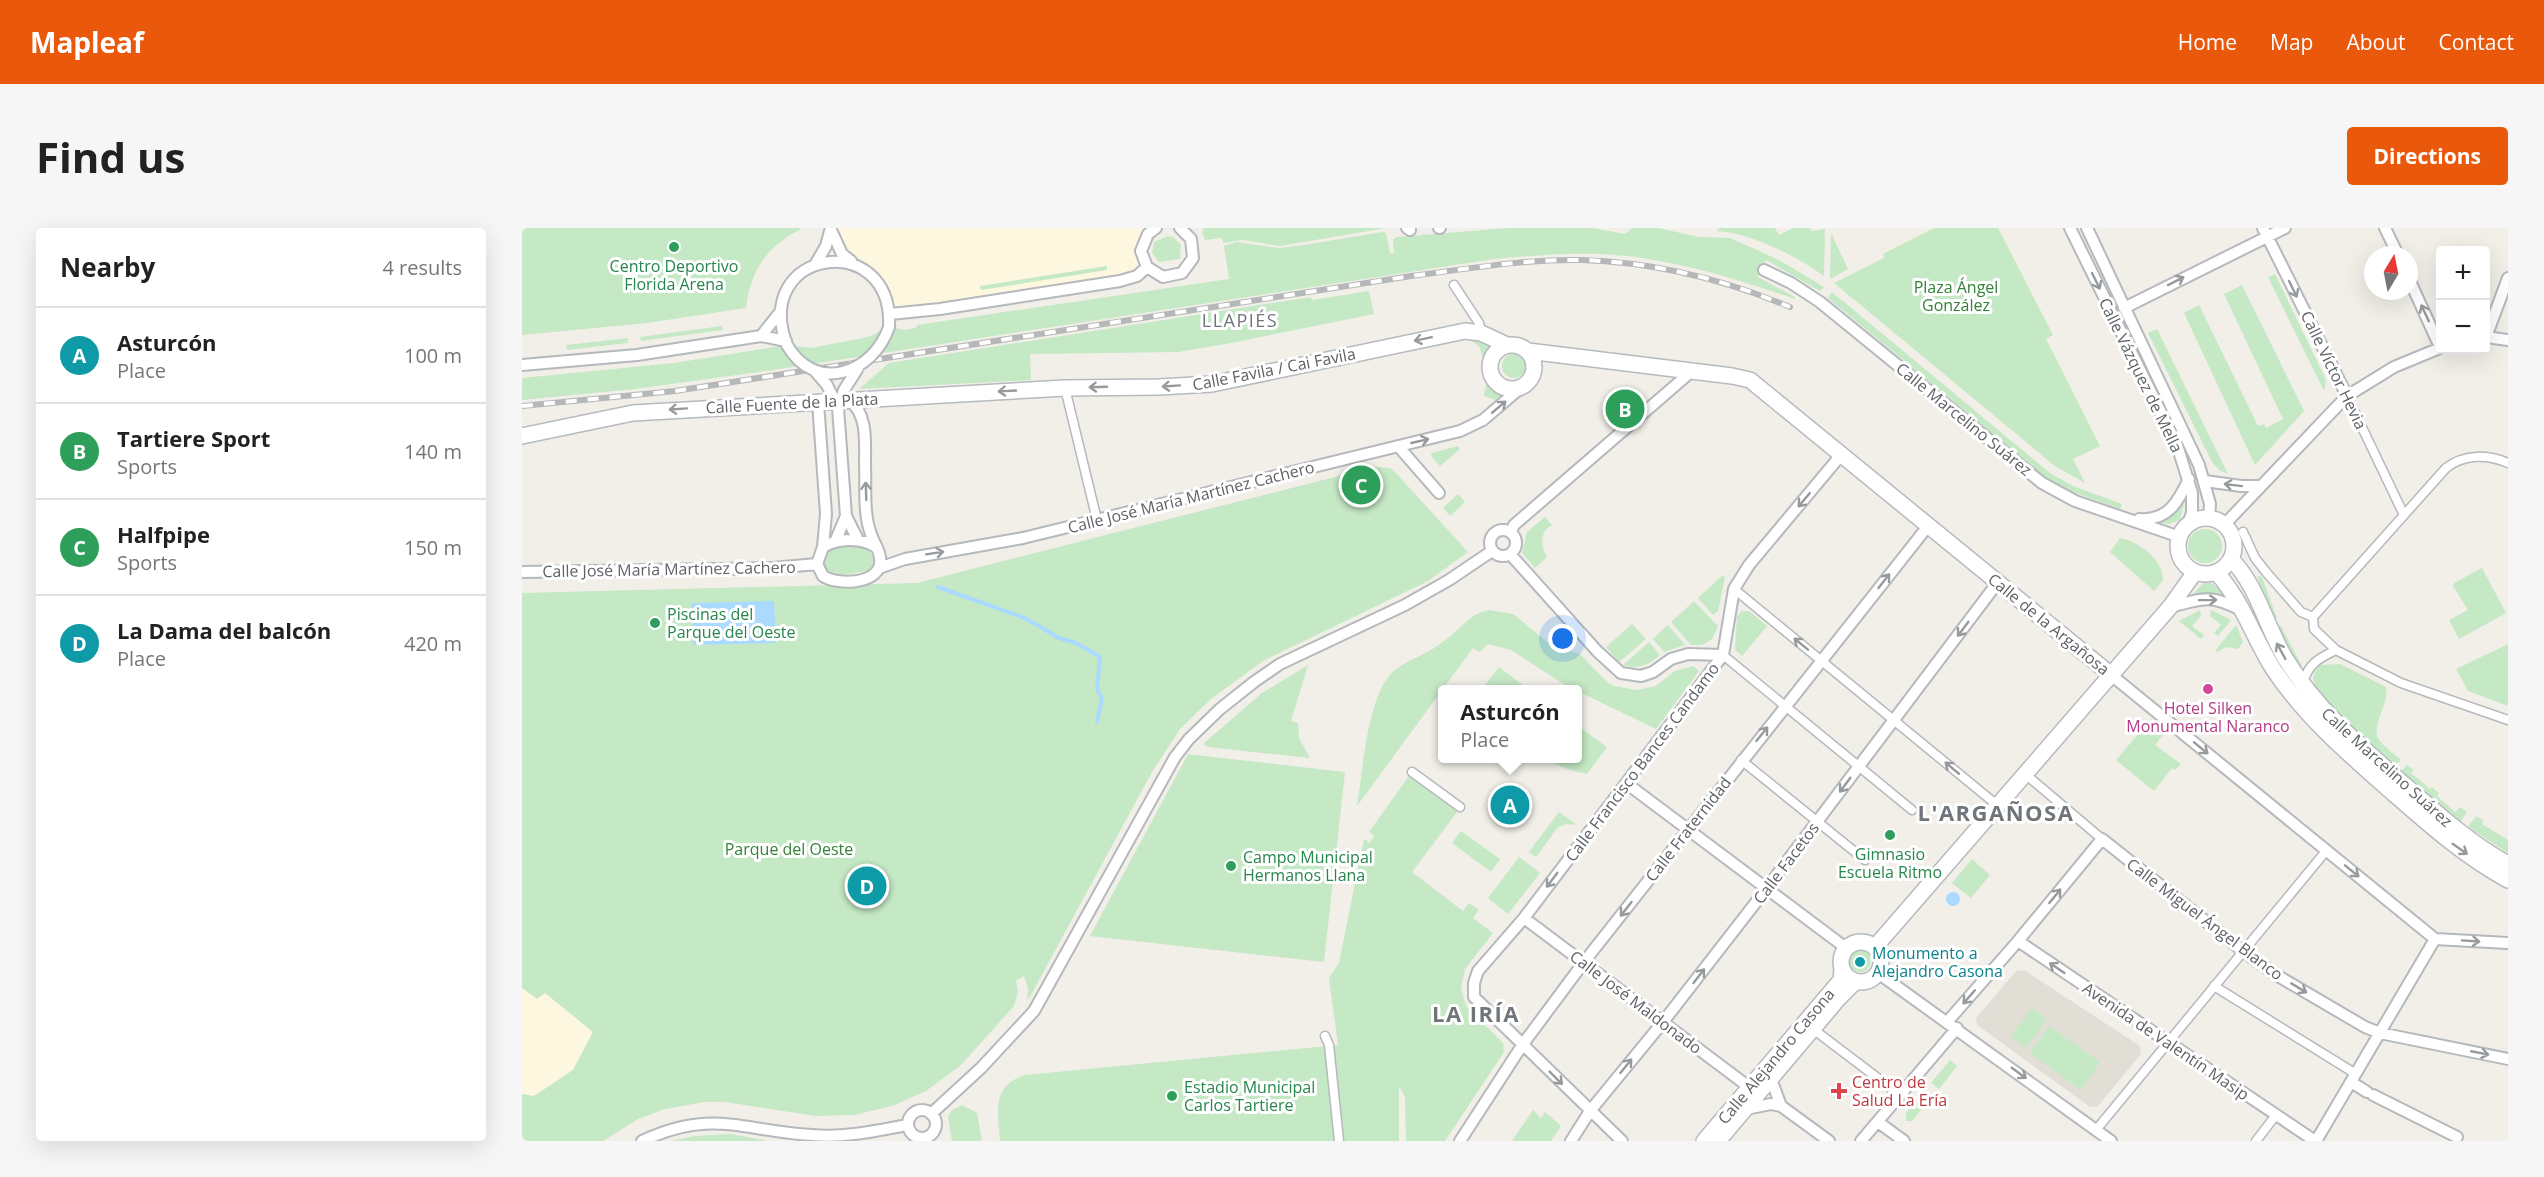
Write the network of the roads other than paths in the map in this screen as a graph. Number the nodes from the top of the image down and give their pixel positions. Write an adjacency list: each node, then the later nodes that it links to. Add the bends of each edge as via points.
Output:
1 (1154, 228): 12 (street, via 1141,251)
2 (2070, 228): 45 (street, Calle Vázquez de Mella, one-way to 45, via 2177,445)
3 (2087, 228): 17 (street, Calle Vázquez de Mella)
4 (2285, 228): 8 (street)
5 (2385, 228): 9 (street)
6 (831, 229): 10 (street); 11 (street, via 842,254)
7 (1182, 229): 12 (street, via 1194,248 1189,266 1182,273 1163,277)
8 (2265, 232): 17 (street, one-way to 8); 38 (street, Calle Víctor Hevia, one-way to 38)
9 (2394, 246)
10 (816, 263): 11 (street); 18 (street, via 795,276 782,298)
11 (854, 263): 19 (street, via 878,281)
12 (1147, 267): 19 (street, via 1137,276 1120,281)
13 (1764, 270): 51 (street, Calle Marcelino Suárez, via 1820,302 2042,483 2074,501)
14 (2508, 278): 20 (street)
15 (1454, 285): 21 (street, via 1479,323)
16 (2418, 299): 24 (street, one-way to 16)
17 (2124, 308): 46 (street, Calle Vázquez de Mella)
18 (780, 312): 22 (street); 26 (street)
19 (890, 314): 32 (street, bridge, via 890,327 876,353)
20 (2490, 326)
21 (1480, 333): 27 (main road); 37 (main road, Calle Favila / Cai Favila, one-way to 37, via 1457,332 1212,384)
22 (761, 336): 26 (street); 31 (street, via 637,355)
23 (2490, 338): 25 (street)
24 (2436, 339)
25 (2508, 340)
26 (786, 343): 33 (street, bridge, via 796,359)
27 (1507, 345): 29 (main road); 36 (main road, via 1494,354 1493,377 1504,387)
28 (2436, 350): 38 (street, via 2394,367)
29 (1528, 351): 30 (main road, Calle de la Argañosa); 35 (main road, via 1533,359)
30 (1566, 356): 34 (main road, Calle de la Argañosa); 35 (main road, Calle de la Argañosa, via 1545,362)
31 (522, 365)
32 (858, 368): 33 (street, bridge, via 838,373); 40 (street, bridge, via 844,390)
33 (814, 370): 40 (street, bridge)
34 (1692, 371): 43 (main road, Calle de la Argañosa, via 1750,380); 58 (street, via 1514,525)
35 (1533, 373): 36 (main road)
36 (1524, 386): 42 (street, Calle José María Martínez Cachero, one-way to 36, via 1460,431 1483,420)
37 (1065, 388): 40 (main road, Calle Fuente de la Plata, one-way to 40); 53 (street)
38 (2347, 396): 47 (street); 49 (street, Calle Víctor Hevia)
39 (818, 402): 40 (main road, Calle Fuente de la Plata); 41 (main road, Calle Fuente de la Plata, one-way to 41, via 633,413); 61 (street, via 826,514)
40 (844, 404): 50 (street); 62 (street, one-way to 40, via 867,521 863,423 856,405)
41 (522, 436)
42 (1398, 446): 48 (street); 53 (street, Calle José María Martínez Cachero)
43 (1841, 455): 55 (main road, Calle de la Argañosa); 72 (street, Calle Francisco Bances Candamo, one-way to 72, via 1749,565)
44 (2508, 462): 49 (street, via 2480,456 2453,462)
45 (2189, 479): 51 (street, via 2169,512 2150,520); 56 (street, Calle Vázquez de Mella, via 2192,513)
46 (2205, 481): 47 (street, one-way to 46); 52 (street, Calle Vázquez de Mella)
47 (2262, 486): 54 (street)
48 (1439, 493)
49 (2403, 513): 75 (street)
50 (846, 516): 59 (street); 60 (street)
51 (2124, 518): 56 (street, Calle Marcelino Suárez)
52 (2209, 519): 54 (main road); 56 (main road, via 2201,519)
53 (1097, 520): 67 (street, Calle José María Martínez Cachero, one-way to 53, via 904,559)
54 (2224, 525): 65 (main road, via 2234,544)
55 (1928, 526): 71 (main road, Calle de la Argañosa); 78 (street, Calle Fraternidad, one-way to 55)
56 (2183, 531): 69 (main road, via 2179,554)
57 (2243, 531): 75 (street, via 2266,572 2301,612)
58 (1511, 532): 63 (street, via 1495,532 1489,543); 64 (street, via 1516,544)
59 (858, 540): 60 (street); 62 (street)
60 (835, 542): 61 (street)
61 (823, 547): 66 (street)
62 (877, 548): 67 (street)
63 (1492, 551): 64 (street, via 1498,556); 128 (street, via 1405,605 1280,664 1220,709 1189,739 1175,757 1034,1011)
64 (1510, 554): 77 (street, via 1621,673 1647,674 1688,654)
65 (2231, 559): 70 (main road); 80 (main road, Calle Marcelino Suárez, one-way to 65, via 2269,628 2243,571)
66 (817, 564): 67 (street, via 823,576 841,581 865,579); 68 (street, Calle José María Martínez Cachero)
67 (879, 568)
68 (522, 572)
69 (2195, 572): 70 (main road); 73 (main road)
70 (2216, 572): 74 (main road, Calle Marcelino Suárez)
71 (1998, 582): 79 (main road, Calle de la Argañosa); 82 (street, Calle Facetos, one-way to 82)
72 (1734, 589): 77 (street, Calle Francisco Bances Candamo); 78 (street, one-way to 72)
73 (2170, 607): 74 (street, one-way to 74, via 2216,598); 79 (main road)
74 (2244, 611): 98 (main road, Calle Marcelino Suárez, one-way to 98, via 2274,670 2327,734 2440,835)
75 (2313, 617): 76 (street, via 2314,629)
76 (2336, 650): 80 (street, via 2315,660); 83 (street, via 2401,683)
77 (1723, 655): 81 (street); 88 (street, Calle Francisco Bances Candamo)
78 (1822, 661): 81 (street, Calle Fraternidad); 82 (street)
79 (2110, 674): 87 (main road); 95 (street, Calle de la Argañosa, one-way to 95)
80 (2302, 684): 97 (main road, Calle Marcelino Suárez, via 2337,726 2398,780 2464,835)
81 (1785, 706): 84 (street, Calle Fraternidad, one-way to 81); 85 (street)
82 (1894, 720): 85 (street, Calle Facetos); 89 (street, one-way to 82)
83 (2508, 720)
84 (1741, 760): 92 (street); 93 (street, Calle Fraternidad)
85 (1859, 766): 91 (street); 92 (street, Calle Facetos, one-way to 92)
86 (1412, 772): 90 (street)
87 (2024, 773): 89 (main road); 94 (street, Calle Miguel Ángel Blanco)
88 (1626, 783): 93 (street); 100 (street, Calle Francisco Bances Candamo, one-way to 100)
89 (1997, 805): 104 (main road)
90 (1460, 807)
91 (1912, 810)
92 (1818, 821): 96 (street); 99 (street, Calle Facetos)
93 (1688, 830): 99 (street); 107 (street, Calle Fraternidad, one-way to 107)
94 (2102, 839): 102 (street, one-way to 94); 106 (street, Calle Miguel Ángel Blanco)
95 (2326, 851): 101 (street, Calle de la Argañosa, one-way to 101); 106 (street)
96 (1864, 861)
97 (2508, 864)
98 (2508, 880)
99 (1767, 888): 105 (street); 113 (street, Calle Facetos, one-way to 99)
100 (1524, 918): 107 (street, Calle José Maldonado); 119 (street, Calle Francisco Bances Candamo, via 1478,971 1474,983 1474,997)
101 (2435, 939): 103 (street, one-way to 103); 116 (street)
102 (2018, 941): 112 (street, one-way to 112); 118 (street, Avenida de Valentín Masip, one-way to 102)
103 (2508, 943)
104 (1875, 947): 105 (main road, via 1866,942); 109 (main road, via 1881,963)
105 (1846, 948): 108 (main road)
106 (2243, 951): 111 (street); 116 (street, Calle Miguel Ángel Blanco, one-way to 116, via 2278,976)
107 (1584, 962): 113 (street, Calle José Maldonado); 119 (street, Calle Fraternidad)
108 (1842, 969): 110 (main road); 123 (main road, Calle Alejandro Casona, via 1841,980)
109 (1878, 973): 110 (main road, via 1871,980); 112 (street)
110 (1856, 981): 115 (main road, Calle Alejandro Casona)
111 (2214, 986): 118 (street); 121 (street)
112 (1948, 1021): 114 (street)
113 (1663, 1022): 123 (street, Calle José Maldonado); 127 (street, Calle Facetos, one-way to 113)
114 (1957, 1028): 124 (street); 132 (street, one-way to 132)
115 (1813, 1029): 122 (main road, Calle Alejandro Casona); 124 (street)
116 (2380, 1033): 120 (street, Calle Miguel Ángel Blanco, one-way to 120); 121 (street)
117 (1325, 1036): 136 (street)
118 (2168, 1043): 129 (street, Avenida de Valentín Masip); 132 (street)
119 (1522, 1044): 127 (street, one-way to 127); 137 (street, Calle Fraternidad)
120 (2508, 1059)
121 (2353, 1078): 133 (street, via 2370,1093); 147 (street)
122 (1771, 1079): 125 (street); 126 (main road, Calle Alejandro Casona)
123 (1749, 1087): 140 (main road, Calle Alejandro Casona)
124 (1900, 1095): 130 (street)
125 (1781, 1106): 126 (street); 142 (street)
126 (1746, 1109): 141 (main road, Calle Alejandro Casona)
127 (1590, 1111): 138 (street, Calle Facetos); 139 (street)
128 (931, 1114): 131 (street, via 923,1110 913,1113); 134 (street, via 936,1126)
129 (2276, 1115): 146 (street); 147 (street, Avenida de Valentín Masip)
130 (1878, 1122): 143 (street); 144 (street)
131 (908, 1125): 134 (street, via 915,1137); 135 (street, via 858,1134 813,1136 707,1122 678,1127)
132 (2096, 1130): 145 (street)
133 (2457, 1137)
134 (933, 1138)
135 (642, 1141)
136 (1339, 1141)
137 (1460, 1141)
138 (1571, 1141)
139 (1622, 1141)
140 (1704, 1141)
141 (1719, 1141)
142 (1829, 1141)
143 (1861, 1141)
144 (1904, 1141)
145 (2111, 1141)
146 (2256, 1141)
147 (2315, 1141)

